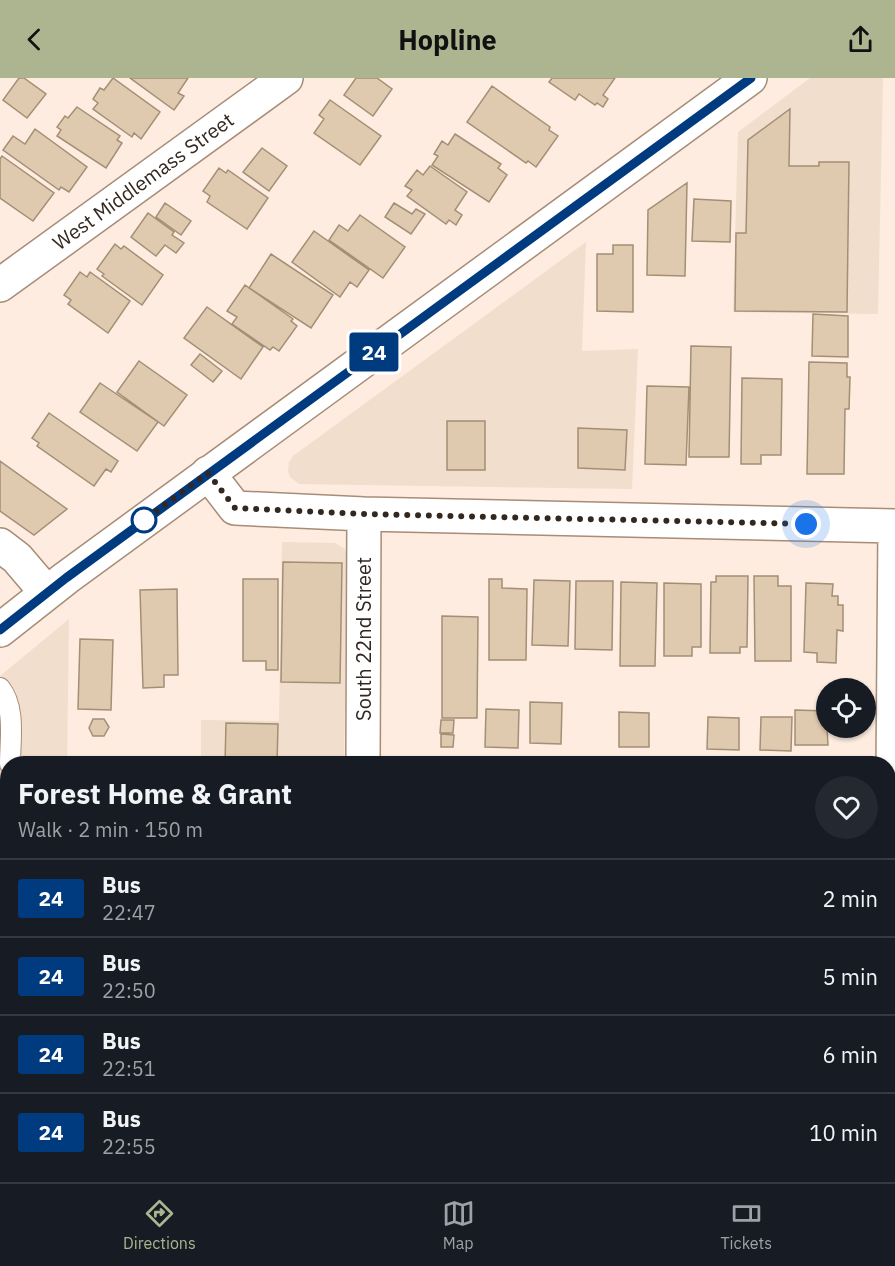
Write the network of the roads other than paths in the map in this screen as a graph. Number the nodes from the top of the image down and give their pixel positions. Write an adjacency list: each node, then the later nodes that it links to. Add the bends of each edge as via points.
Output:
1 (286, 78): 3 (street, West Middlemass Street)
2 (750, 78): 4 (street)
3 (0, 285)
4 (208, 473): 5 (street, via 235,508); 8 (street)
5 (364, 514): 6 (street); 12 (street, South 22nd Street)
6 (895, 526): 13 (street)
7 (0, 545): 8 (street, via 17,558)
8 (46, 592): 9 (street)
9 (0, 630)
10 (0, 688): 11 (lane, via 10,717)
11 (10, 756)
12 (363, 756)
13 (892, 756)

